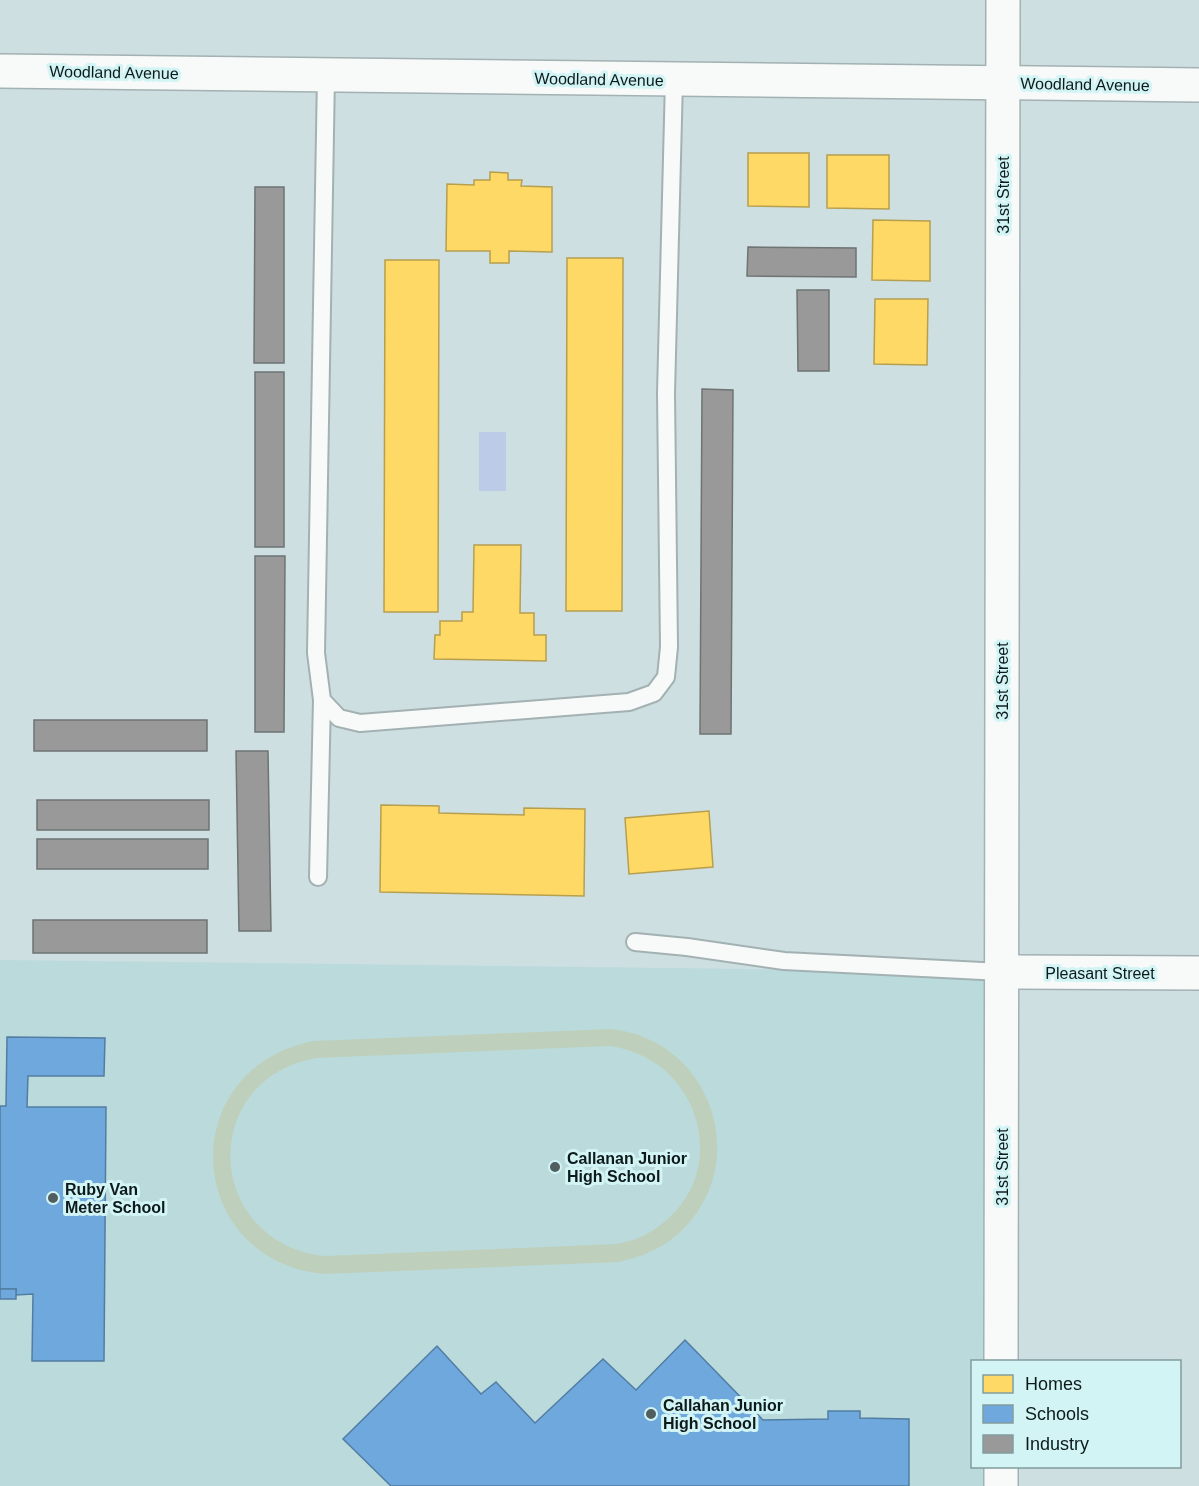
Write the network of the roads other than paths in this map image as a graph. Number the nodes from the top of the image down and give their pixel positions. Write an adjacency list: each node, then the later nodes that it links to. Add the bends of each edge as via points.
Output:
1 (1003, 0): 5 (street, 31st Street)
2 (0, 71): 3 (street, Woodland Avenue)
3 (326, 75): 4 (street, Woodland Avenue); 7 (lane, via 316,653)
4 (675, 80): 5 (street, Woodland Avenue); 7 (lane, via 666,393 666,677 654,693 629,702 360,723 339,718)
5 (1003, 84): 6 (street, Woodland Avenue); 10 (street, 31st Street)
6 (1199, 85)
7 (322, 700): 8 (lane)
8 (318, 877)
9 (634, 942): 10 (lane, via 784,961)
10 (1002, 972): 11 (street, Pleasant Street); 12 (street, 31st Street)
11 (1199, 973)
12 (1002, 1360)
13 (1001, 1468): 14 (street)
14 (1001, 1486)

